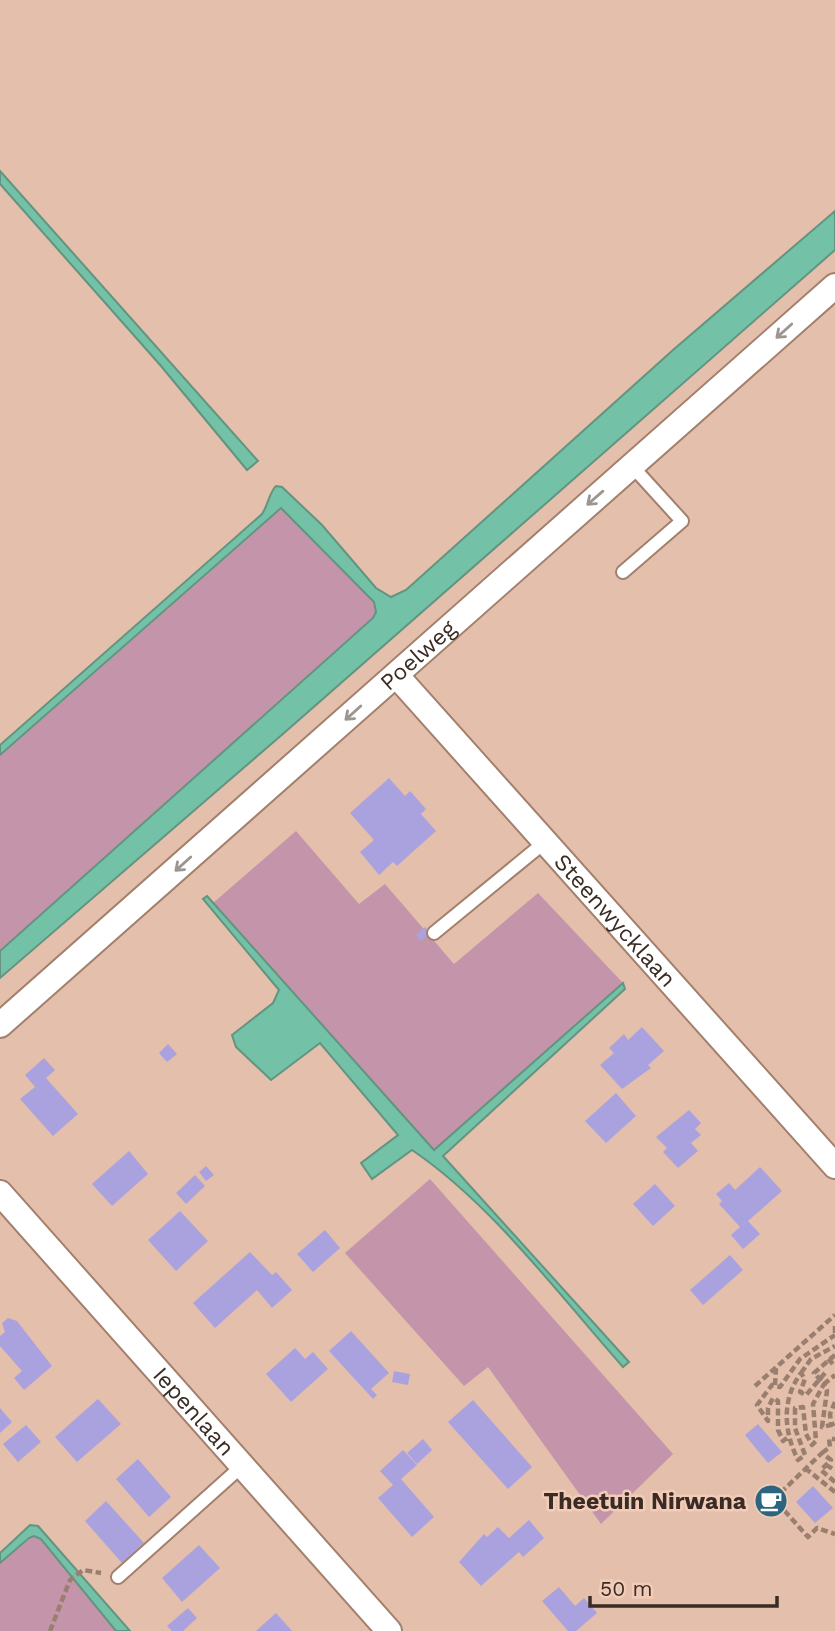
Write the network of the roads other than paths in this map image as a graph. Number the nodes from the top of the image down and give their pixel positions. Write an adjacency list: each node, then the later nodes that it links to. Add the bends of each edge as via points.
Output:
1 (835, 286): 2 (street, Poelweg, one-way to 2)
2 (632, 466): 3 (lane, via 682,521); 4 (street, Poelweg, one-way to 4)
3 (623, 572)
4 (396, 675): 5 (street, Steenwycklaan); 7 (street, Poelweg, one-way to 7)
5 (545, 842): 6 (lane); 8 (street, Steenwycklaan)
6 (434, 933)
7 (0, 1025)
8 (835, 1166)
9 (0, 1193): 10 (street, Iepenlaan)
10 (242, 1466): 11 (lane); 12 (street, Iepenlaan)
11 (118, 1577)
12 (389, 1631)

